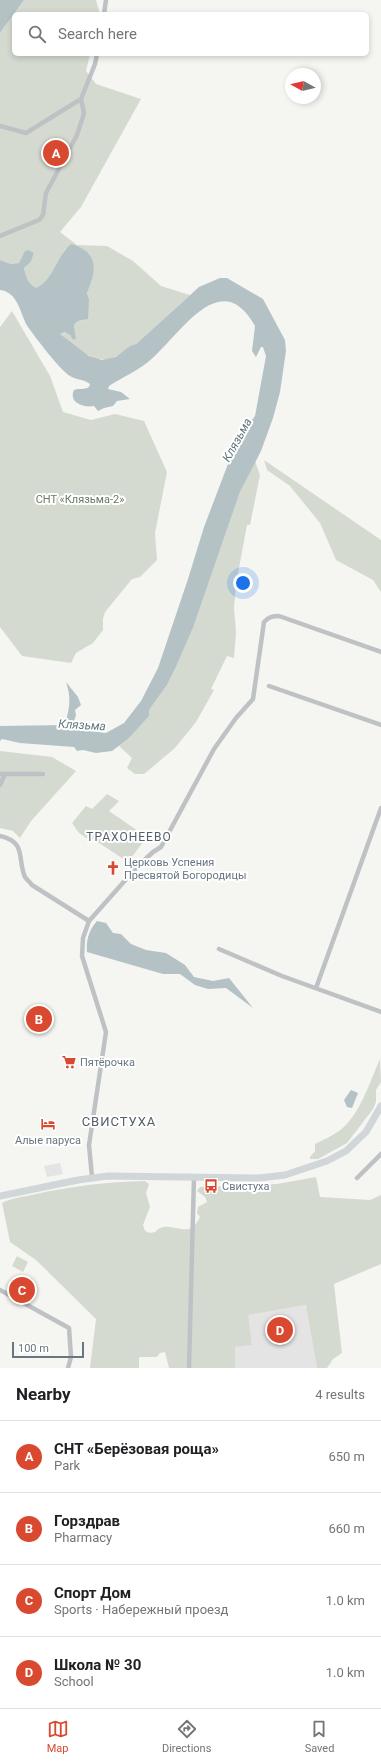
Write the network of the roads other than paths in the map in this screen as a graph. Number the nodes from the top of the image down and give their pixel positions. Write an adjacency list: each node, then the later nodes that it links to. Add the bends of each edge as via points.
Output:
1 (106, 0): 2 (street)
2 (104, 12)
3 (97, 56): 4 (street)
4 (81, 98): 5 (street, via 26,133); 6 (street, via 84,114 77,135 46,193 43,215 40,220)
5 (0, 126)
6 (0, 236)
7 (381, 652): 15 (street, via 279,616 266,619 253,699 214,749 161,847 137,867)
8 (269, 686): 9 (street)
9 (381, 726)
10 (2, 774): 11 (street); 12 (street)
11 (43, 774)
12 (0, 785)
13 (381, 808): 17 (street)
14 (0, 836): 15 (street, via 16,843 25,877 32,885)
15 (89, 921): 21 (street, via 83,938 82,956 106,1032 89,1145)
16 (219, 949): 17 (street)
17 (316, 988): 18 (street)
18 (381, 1012)
19 (381, 1106): 22 (main road, via 357,1142 327,1161 285,1175 259,1178)
20 (381, 1154): 23 (street)
21 (92, 1177): 22 (main road); 24 (main road)
22 (194, 1177): 27 (street)
23 (357, 1178)
24 (0, 1196)
25 (0, 1290): 26 (street, via 69,1328 71,1351)
26 (68, 1368)
27 (188, 1368)

